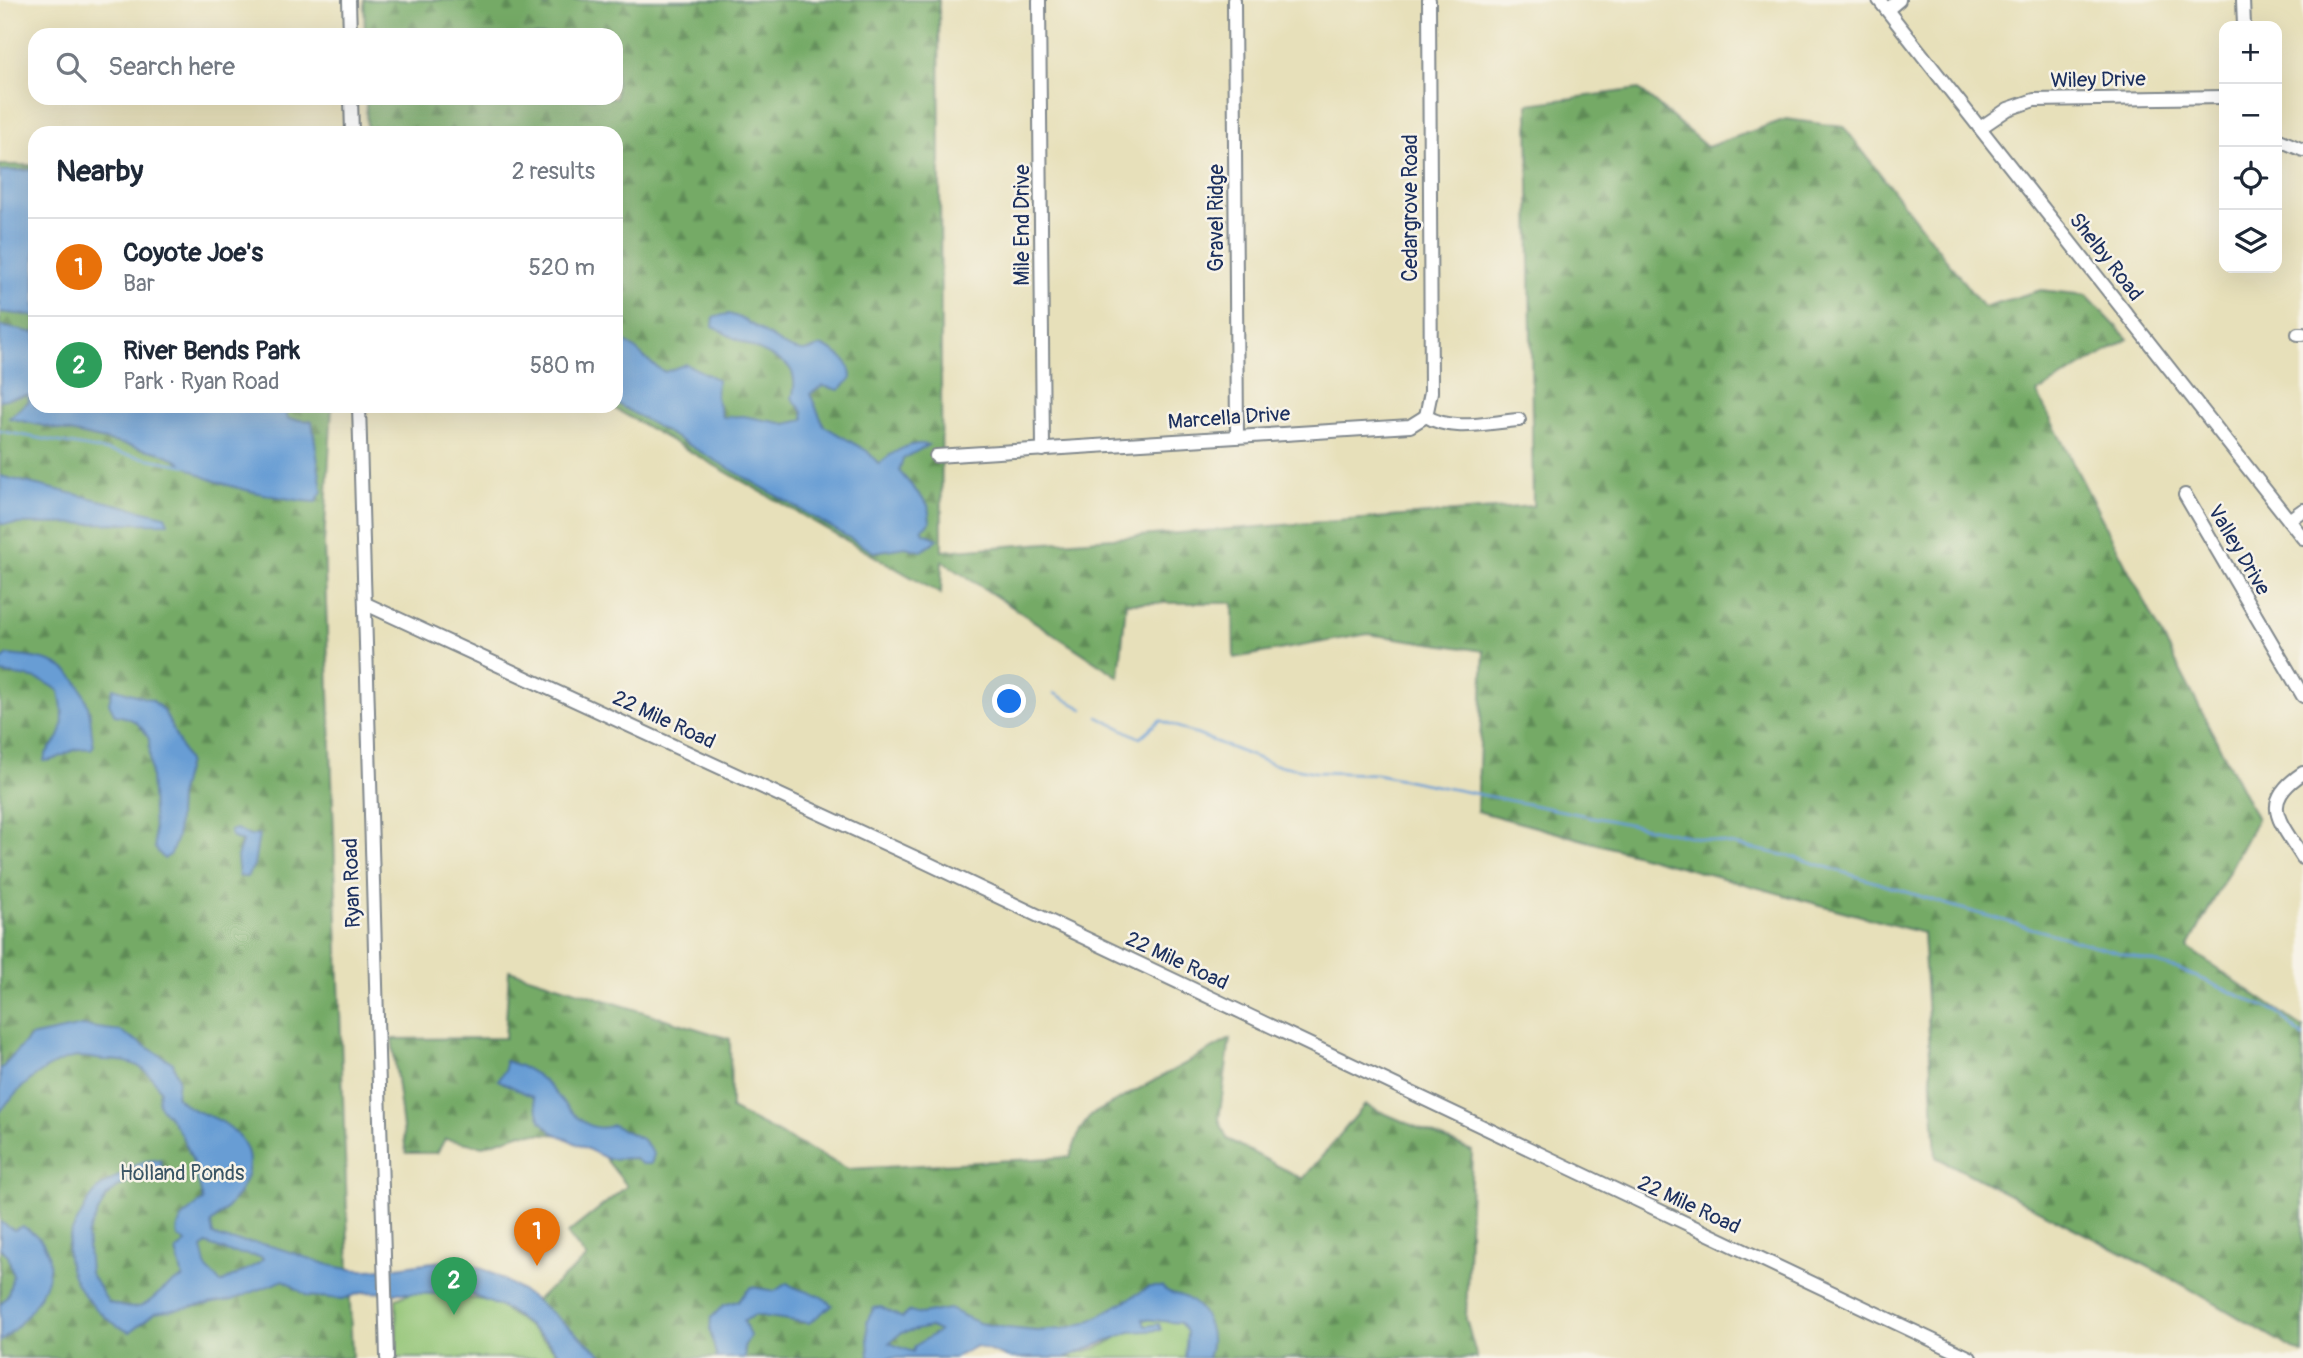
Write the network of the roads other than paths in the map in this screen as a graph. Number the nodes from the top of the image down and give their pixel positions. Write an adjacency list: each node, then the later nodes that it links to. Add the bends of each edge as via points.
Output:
1 (349, 0): 9 (street)
2 (1039, 0): 20 (street, Mile End Drive)
3 (1234, 0): 19 (street, Gravel Ridge)
4 (1429, 0): 17 (street, Cedargrove Road, via 1431,392)
5 (1899, 0): 7 (street)
6 (2243, 0): 8 (street)
7 (1883, 5): 13 (street, Shelby Road)
8 (2244, 21)
9 (350, 28)
10 (2219, 97): 13 (street, Wiley Drive, via 2034,100 2008,109)
11 (351, 105): 12 (street)
12 (352, 126)
13 (1980, 128): 24 (street, Shelby Road)
14 (2282, 141): 15 (street)
15 (2303, 150)
16 (359, 413): 26 (street, Ryan Road)
17 (1426, 416): 18 (street, via 1456,426); 19 (street, Marcella Drive, via 1410,426)
18 (1519, 419)
19 (1237, 436): 20 (street, Marcella Drive)
20 (1043, 450): 21 (street, Marcella Drive)
21 (936, 456)
22 (2185, 495): 27 (street, Valley Drive)
23 (2303, 510): 24 (street)
24 (2289, 520): 25 (street, Shelby Road)
25 (2303, 538)
26 (366, 604): 30 (street, Ryan Road); 31 (street, 22 Mile Road, via 925,862)
27 (2303, 696)
28 (2303, 773): 29 (street, via 2280,791 2275,805)
29 (2303, 858)
30 (387, 1358)
31 (1970, 1358)

